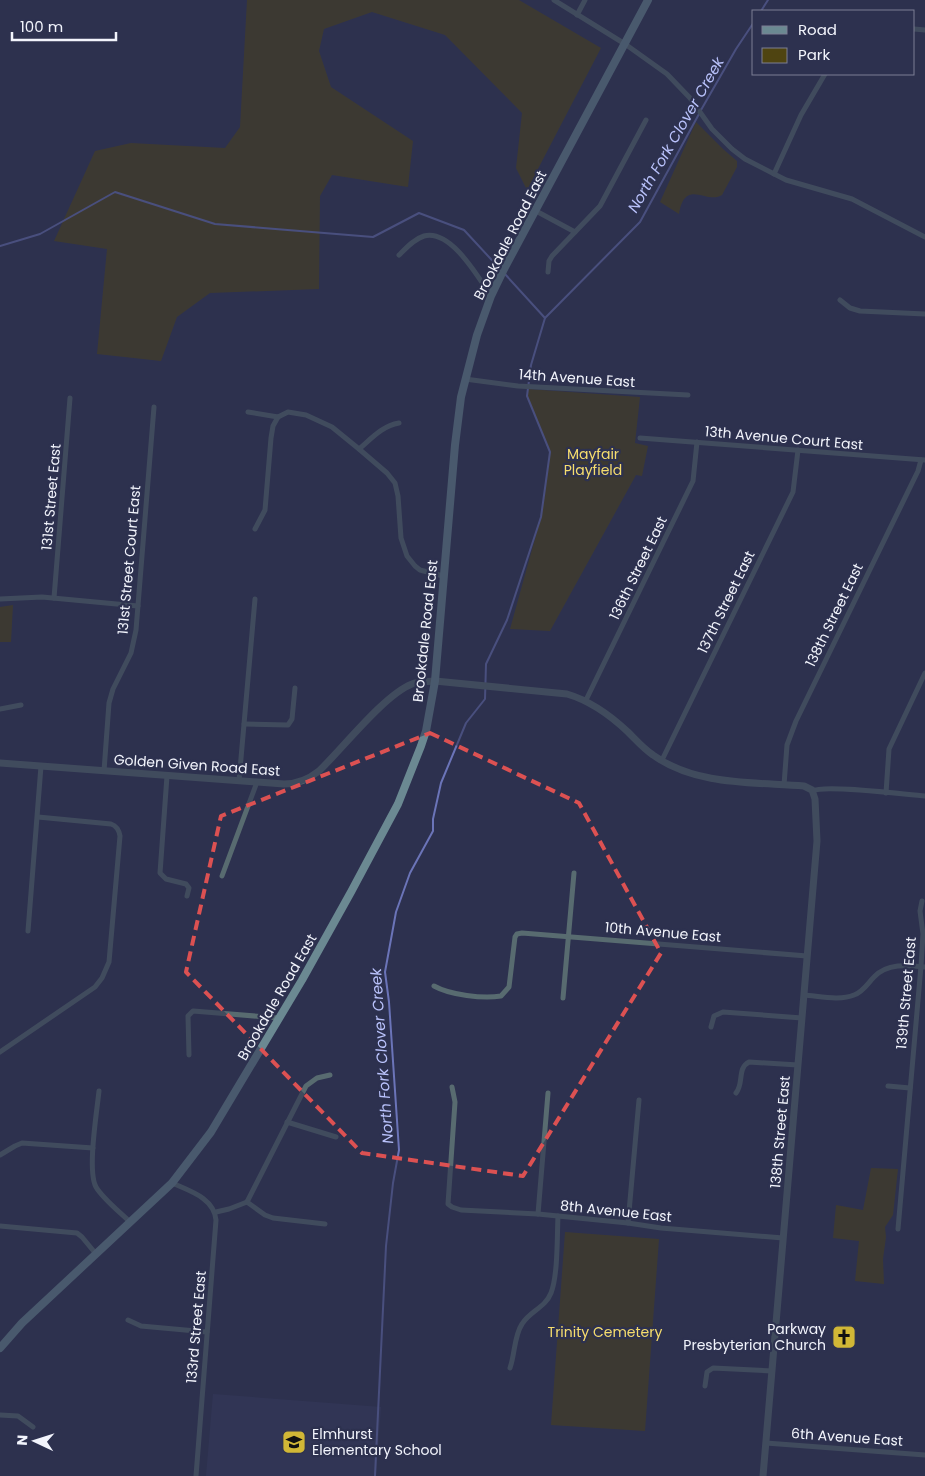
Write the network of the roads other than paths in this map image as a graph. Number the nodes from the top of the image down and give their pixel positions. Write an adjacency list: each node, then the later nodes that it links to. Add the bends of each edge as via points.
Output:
1 (554, 0): 4 (street)
2 (585, 0): 4 (street)
3 (648, 0): 5 (main road, Brookdale Road East)
4 (577, 15): 5 (street)
5 (625, 44): 8 (street, via 667,74 732,149); 9 (main road, Brookdale Road East)
6 (824, 75): 8 (street, via 801,115)
7 (646, 120): 10 (street, via 600,206)
8 (774, 174): 11 (street, via 852,199)
9 (536, 211): 10 (street); 14 (main road, Brookdale Road East)
10 (575, 232): 13 (street, via 552,256)
11 (925, 237)
12 (399, 255): 14 (street, via 421,237 444,240 463,256)
13 (548, 272)
14 (491, 296): 17 (main road, Brookdale Road East)
15 (840, 300): 16 (street, via 860,311)
16 (925, 314)
17 (465, 379): 18 (street, 14th Avenue East, via 518,386); 30 (main road, Brookdale Road East, via 454,446)
18 (688, 395)
19 (70, 398): 31 (street, 131st Street East)
20 (154, 407): 34 (street, 131st Street Court East)
21 (248, 412): 22 (street)
22 (278, 417): 26 (street, via 288,412 320,420); 29 (street, via 271,438 265,510)
23 (399, 423): 26 (street, via 389,425)
24 (640, 438): 25 (street, 13th Avenue Court East)
25 (696, 442): 27 (street, 13th Avenue Court East); 38 (street, 136th Street East, via 693,481)
26 (359, 450): 30 (street, via 395,483 406,556 420,570)
27 (798, 450): 28 (street, 13th Avenue Court East); 42 (street, 137th Street East, via 793,492)
28 (923, 460): 49 (street, 138th Street East, via 796,721 787,745)
29 (256, 528)
30 (443, 576): 36 (main road, Brookdale Road East)
31 (54, 598): 32 (street); 34 (street)
32 (0, 599)
33 (255, 599): 41 (street)
34 (138, 606): 45 (street, 131st Street Court East, via 132,649 109,703)
35 (925, 673): 51 (street, via 889,749)
36 (435, 681): 38 (street, Golden Given Road East, via 559,692); 48 (street, Golden Given Road East, via 414,683 396,692 314,775 290,784); 65 (main road, Brookdale Road East, via 426,732 398,804)
37 (295, 688): 41 (street, via 292,719 288,725)
38 (586, 700): 42 (street, Golden Given Road East, via 613,718)
39 (21, 704): 40 (street)
40 (0, 709)
41 (244, 724): 47 (street)
42 (662, 760): 49 (street, Golden Given Road East, via 706,778)
43 (0, 764): 44 (street, Golden Given Road East)
44 (41, 766): 45 (street, Golden Given Road East); 53 (street)
45 (104, 771): 46 (street, Golden Given Road East)
46 (167, 776): 47 (street, Golden Given Road East); 56 (street, via 160,873 166,880 186,884)
47 (239, 781): 48 (street, Golden Given Road East)
48 (257, 782): 55 (street)
49 (784, 785): 50 (street, Golden Given Road East, via 804,786)
50 (813, 791): 51 (street, Golden Given Road East, via 818,788); 60 (street, 138th Street East, via 817,842)
51 (886, 793): 52 (street, Golden Given Road East)
52 (925, 796)
53 (38, 817): 58 (street); 68 (street, via 111,824 119,830 109,962 94,987)
54 (574, 873): 59 (street)
55 (222, 876)
56 (188, 896)
57 (922, 901): 61 (street, 139th Street East)
58 (28, 931)
59 (569, 935): 60 (street, 10th Avenue East); 62 (street, 10th Avenue East, via 517,934 507,991 502,996 446,992); 64 (street)
60 (807, 956): 63 (street, 138th Street East)
61 (923, 966): 63 (street, via 885,968 859,993 849,997); 74 (street, 139th Street East)
62 (434, 986)
63 (804, 995): 66 (street, 138th Street East)
64 (564, 998)
65 (279, 1018): 69 (street, via 193,1011 188,1016); 83 (main road, Brookdale Road East, via 211,1132)
66 (802, 1018): 67 (street, via 724,1012 714,1016); 70 (street, 138th Street East)
67 (711, 1027)
68 (0, 1052)
69 (189, 1055)
70 (798, 1065): 77 (street, via 746,1063); 93 (street, 138th Street East)
71 (330, 1075): 79 (street, via 317,1078 306,1086)
72 (888, 1086): 74 (street)
73 (452, 1087): 86 (street, 8th Avenue East, via 455,1102 448,1204 461,1210)
74 (910, 1088): 92 (street, 139th Street East)
75 (99, 1091): 81 (street)
76 (548, 1093): 86 (street)
77 (736, 1093)
78 (639, 1100): 89 (street)
79 (287, 1122): 80 (street); 84 (street)
80 (336, 1137)
81 (93, 1148): 82 (street, via 22,1143); 88 (street, via 96,1187)
82 (0, 1155)
83 (172, 1183): 85 (street, via 207,1201); 88 (main road, Brookdale Road East)
84 (246, 1202): 85 (street); 90 (street, via 273,1218)
85 (216, 1212): 96 (street, 133rd Street East)
86 (538, 1214): 87 (street, 8th Avenue East)
87 (558, 1216): 89 (street, 8th Avenue East); 98 (street, via 554,1285 548,1301 524,1320)
88 (131, 1223): 94 (main road, Brookdale Road East)
89 (628, 1223): 93 (street, 8th Avenue East)
90 (325, 1224)
91 (0, 1226): 94 (street, via 77,1234)
92 (898, 1229)
93 (784, 1238): 99 (street, 138th Street East)
94 (96, 1254): 97 (main road, Brookdale Road East)
95 (128, 1320): 96 (street, via 141,1326)
96 (207, 1332): 105 (street, 133rd Street East)
97 (0, 1348)
98 (510, 1368)
99 (772, 1371): 100 (street, via 710,1369); 103 (street, 138th Street East)
100 (705, 1386)
101 (0, 1415): 102 (street, via 18,1416)
102 (33, 1427)
103 (766, 1443): 104 (street, 6th Avenue East); 106 (street, 138th Street East)
104 (925, 1455)
105 (196, 1476)
106 (763, 1476)

